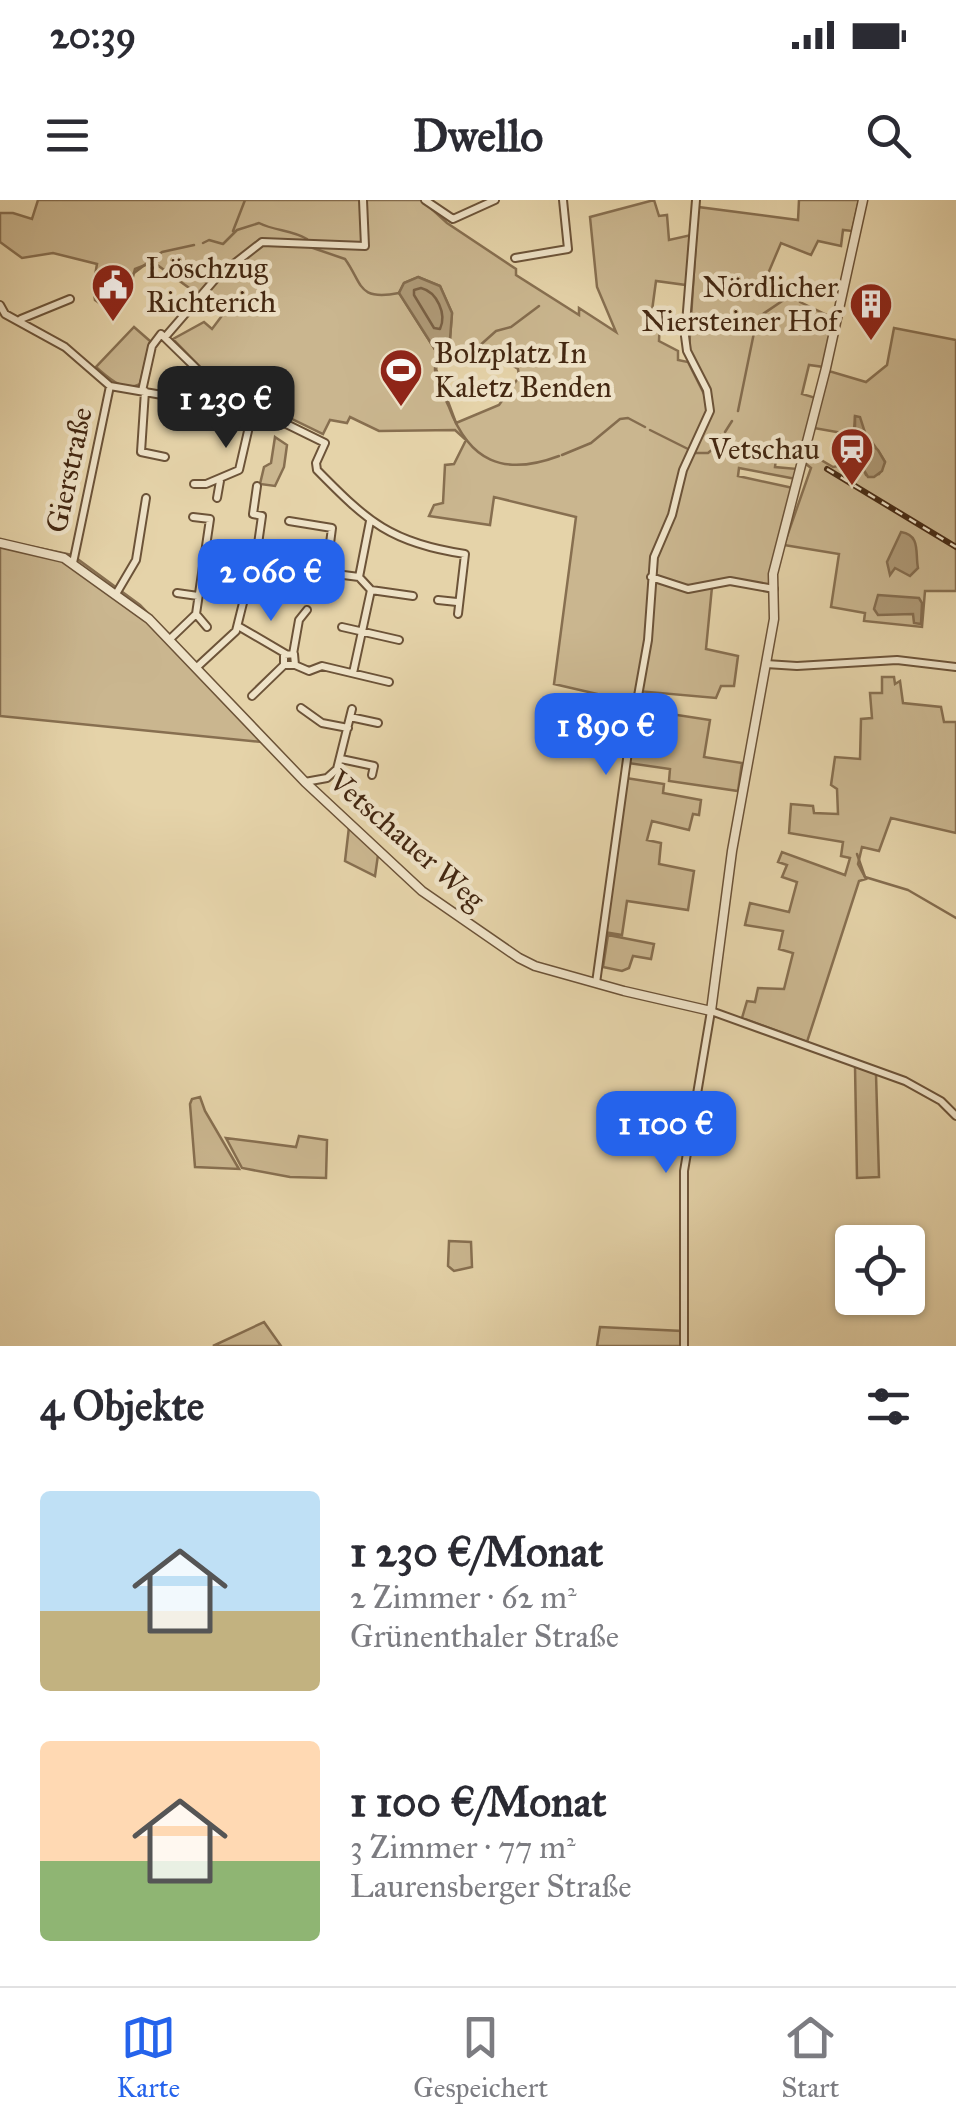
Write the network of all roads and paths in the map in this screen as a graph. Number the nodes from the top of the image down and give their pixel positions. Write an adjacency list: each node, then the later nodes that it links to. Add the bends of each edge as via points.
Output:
1 (362, 200): 11 (street, via 365,246 262,242 217,277)
2 (425, 200): 3 (street, via 453,219)
3 (495, 200)
4 (563, 200): 7 (street, via 568,249)
5 (696, 200): 30 (street, via 685,336 710,412 683,470)
6 (863, 200): 31 (street)
7 (515, 258)
8 (70, 299): 10 (street)
9 (0, 305): 10 (street)
10 (14, 319): 13 (street, via 66,347)
11 (166, 336): 12 (street); 14 (street, via 154,341)
12 (204, 374)
13 (110, 386): 14 (street); 26 (street, Gierstraße)
14 (143, 391): 15 (street, via 220,405); 16 (street, via 141,452)
15 (251, 418): 17 (street, via 242,465); 24 (street, via 268,425 274,418 325,443 317,470)
16 (166, 458)
17 (220, 479): 18 (street); 21 (street)
18 (194, 484)
19 (257, 486): 27 (street, via 254,514 262,516)
20 (146, 498): 34 (street, via 136,560)
21 (217, 498)
22 (193, 517): 35 (street, via 210,519)
23 (289, 521): 28 (street, via 332,528)
24 (370, 521): 29 (street); 38 (street, via 412,544 465,554)
25 (0, 544): 26 (street, Vetschauer Weg)
26 (73, 563): 34 (street, Vetschauer Weg)
27 (255, 565): 28 (street); 42 (street)
28 (326, 574): 29 (street)
29 (358, 576): 32 (street)
30 (651, 577): 31 (street, via 688,590 730,581); 63 (street, via 648,640)
31 (774, 589): 49 (street)
32 (371, 590): 36 (street); 45 (street)
33 (177, 593): 35 (street)
34 (116, 594): 46 (street, Vetschauer Weg)
35 (198, 596): 40 (street)
36 (413, 596)
37 (438, 600): 38 (street)
38 (457, 602): 41 (street)
39 (307, 610): 48 (street)
40 (196, 614): 44 (street); 46 (street)
41 (458, 614)
42 (238, 626): 48 (street); 53 (street)
43 (342, 626): 45 (street)
44 (207, 627)
45 (363, 631): 47 (street); 54 (street)
46 (170, 639): 53 (street, Vetschauer Weg)
47 (399, 640)
48 (289, 654): 50 (street, via 282,657); 51 (street)
49 (766, 664): 52 (street, via 897,660); 64 (street)
50 (284, 665): 51 (street); 56 (street)
51 (295, 665): 54 (street)
52 (956, 667)
53 (196, 668): 62 (street, Vetschauer Weg)
54 (353, 673): 55 (street)
55 (389, 682)
56 (252, 696)
57 (301, 708): 59 (street, via 322,723)
58 (378, 723): 59 (street, via 351,713)
59 (348, 728): 60 (street)
60 (341, 759): 61 (street, via 374,766); 62 (street, via 327,778)
61 (372, 775)
62 (306, 782): 63 (street, Vetschauer Weg, via 446,910 530,964)
63 (596, 984): 64 (street, Vetschauer Weg)
64 (711, 1010): 65 (street, Vetschauer Weg, via 905,1081); 66 (street, via 684,1172)
65 (956, 1116)
66 (684, 1346)

